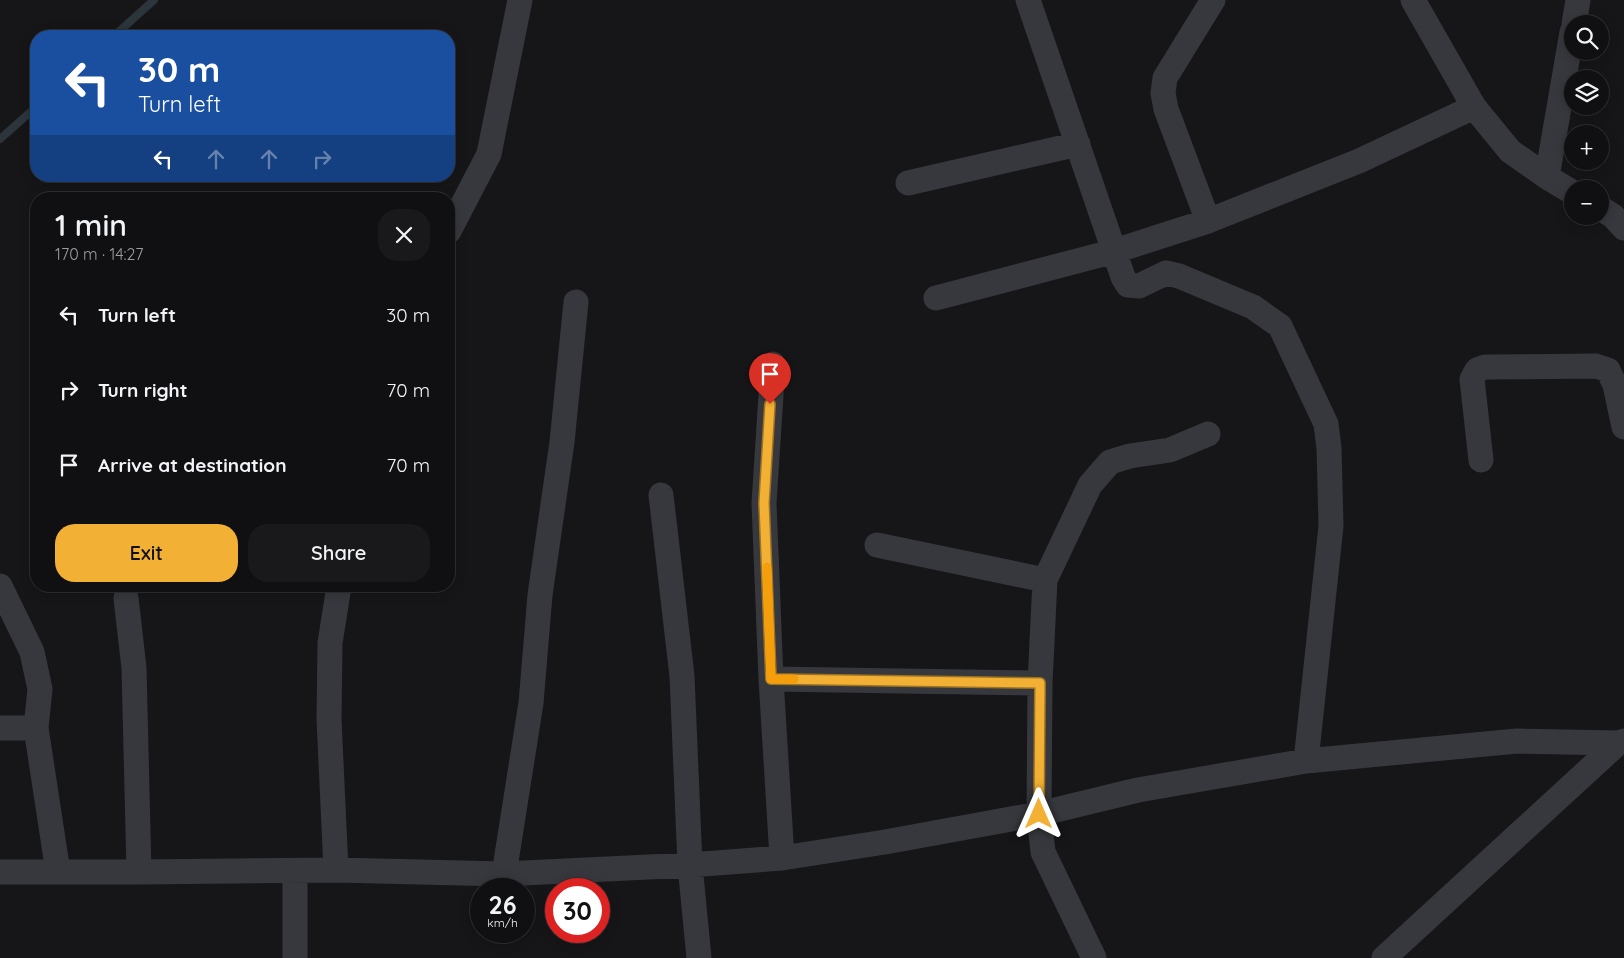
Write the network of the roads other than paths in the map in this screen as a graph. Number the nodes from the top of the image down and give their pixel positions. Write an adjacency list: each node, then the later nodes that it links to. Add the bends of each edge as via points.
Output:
1 (520, 0): 14 (street, via 488,154)
2 (1028, 0): 9 (street)
3 (1213, 0): 15 (street, via 1165,78 1163,93)
4 (1413, 0): 8 (street)
5 (1578, 0): 6 (street)
6 (1576, 15)
7 (1567, 60): 10 (street)
8 (1474, 107): 10 (street, via 1510,151); 15 (street, via 1359,161)
9 (1078, 144): 11 (street); 17 (street)
10 (1547, 177): 12 (street)
11 (908, 183)
12 (1564, 187)
13 (1609, 214): 16 (street)
14 (455, 219)
15 (1208, 221): 17 (street)
16 (1624, 228)
17 (1115, 251): 18 (street); 35 (street, via 1128,285 1139,286 1166,273 1179,276 1252,307 1280,326 1326,424 1330,448 1331,526)
18 (936, 298)
19 (576, 302): 44 (street, via 562,442 540,595 531,703)
20 (773, 364): 30 (street, via 764,503)
21 (1624, 427): 23 (street, via 1615,385 1608,370 1596,366 1485,367 1478,370 1472,379)
22 (1208, 434): 26 (street, via 1170,450 1110,462 1090,485)
23 (1481, 460)
24 (662, 495): 38 (street, via 682,676)
25 (876, 545): 26 (street)
26 (1045, 580): 31 (street)
27 (0, 586): 33 (street, via 32,652 40,689)
28 (338, 592): 39 (street, via 330,643 329,719)
29 (126, 598): 43 (street, via 134,668)
30 (771, 679): 31 (street); 37 (street)
31 (1040, 683): 36 (street)
32 (0, 728): 33 (street)
33 (36, 728): 42 (street)
34 (1621, 742): 35 (street, via 1517,742); 48 (street)
35 (1306, 761): 36 (street, via 1138,790)
36 (1039, 814): 37 (street); 47 (street, via 1043,852)
37 (782, 858): 38 (street)
38 (690, 865): 44 (street); 46 (street)
39 (336, 870): 40 (street); 44 (street)
40 (294, 871): 43 (street); 45 (street)
41 (0, 872): 42 (street)
42 (58, 872): 43 (street)
43 (139, 872)
44 (504, 874)
45 (295, 958)
46 (699, 958)
47 (1094, 958)
48 (1384, 958)

